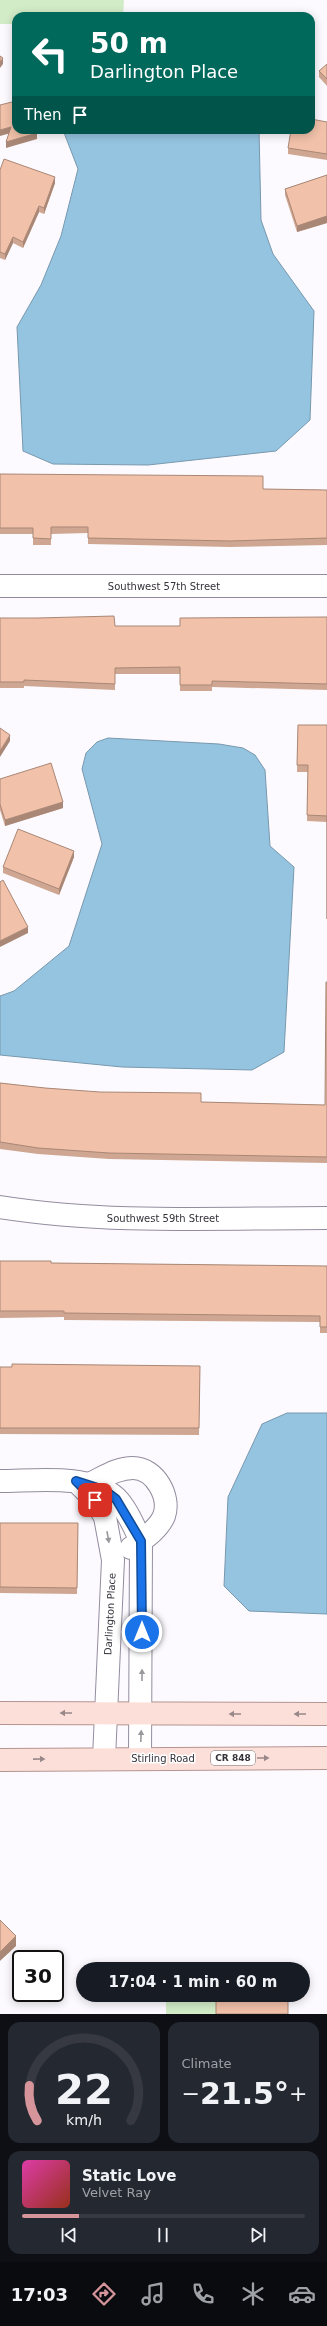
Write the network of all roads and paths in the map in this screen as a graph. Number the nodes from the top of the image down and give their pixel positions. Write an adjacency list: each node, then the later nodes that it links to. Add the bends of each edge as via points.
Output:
1 (0, 586): 2 (street, Southwest 57th Street)
2 (327, 586)
3 (0, 1207): 4 (street, Southwest 59th Street, via 46,1214 110,1218)
4 (327, 1218)
5 (0, 1481): 6 (street)
6 (82, 1483): 7 (street, via 104,1490 116,1499); 7 (street, via 117,1470 135,1468 151,1474 161,1486 165,1501 164,1516 155,1529); 8 (street, Darlington Place, one-way to 8, via 105,1516)
7 (141, 1541): 8 (street); 9 (street)
8 (113, 1560): 10 (street, Darlington Place)
9 (142, 1605): 10 (street, via 135,1605); 13 (street, one-way to 9)
10 (109, 1627): 12 (street, Darlington Place)
11 (0, 1713): 12 (main road, one-way to 11)
12 (105, 1713): 13 (main road); 15 (street, Darlington Place)
13 (142, 1714): 14 (main road, one-way to 13); 16 (street, one-way to 13)
14 (327, 1714)
15 (104, 1758): 16 (main road, Stirling Road / CR 848); 18 (main road, Stirling Road / CR 848, one-way to 15)
16 (140, 1758): 17 (main road, Stirling Road / CR 848, one-way to 17)
17 (327, 1758)
18 (0, 1760)

